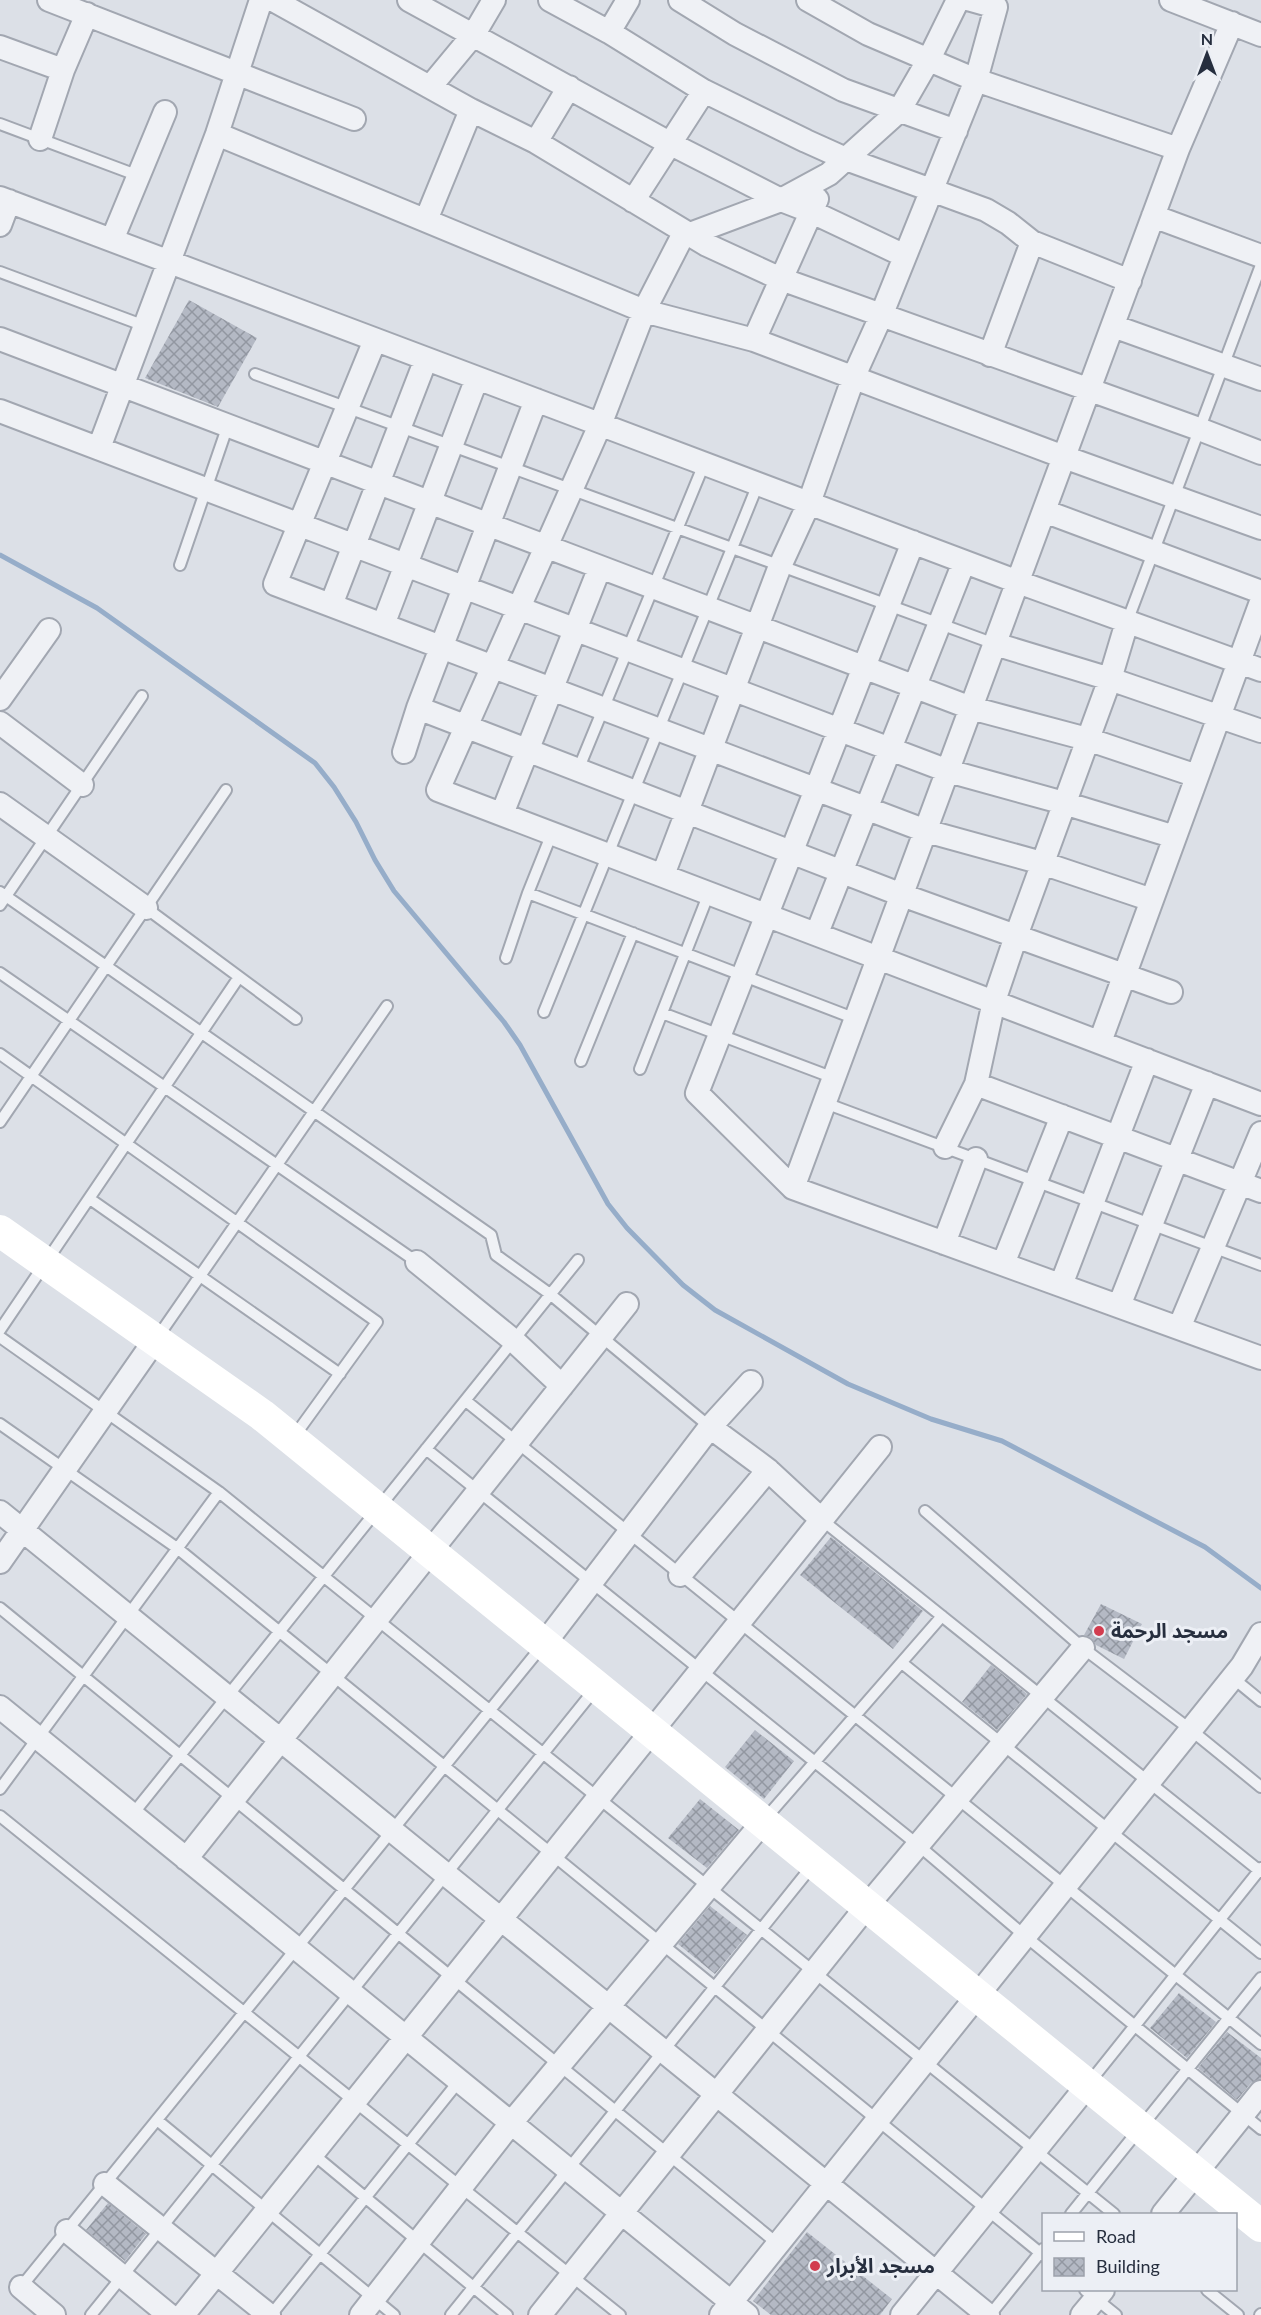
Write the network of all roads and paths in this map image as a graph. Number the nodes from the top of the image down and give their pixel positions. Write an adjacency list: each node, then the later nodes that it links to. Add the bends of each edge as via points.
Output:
1 (49, 0): 13 (street)
2 (261, 0): 21 (street)
3 (273, 0): 23 (street)
4 (409, 0): 16 (street)
5 (494, 0): 16 (street)
6 (550, 0): 15 (street)
7 (628, 0): 15 (street)
8 (680, 0): 27 (street, via 735,34 843,90)
9 (808, 0): 19 (street, via 868,34)
10 (958, 0): 19 (street)
11 (971, 0): 22 (street, via 996,7)
12 (1171, 0): 14 (street)
13 (87, 14): 20 (street); 21 (street)
14 (1232, 23): 17 (street); 36 (street)
15 (609, 32): 25 (street)
16 (474, 34): 23 (street); 24 (street)
17 (1261, 35)
18 (0, 47): 20 (street)
19 (929, 58): 22 (street); 27 (street)
20 (63, 70): 33 (street)
21 (237, 72): 29 (street); 32 (street)
22 (976, 80): 31 (street); 36 (street)
23 (430, 87): 26 (street)
24 (569, 87): 34 (street); 35 (street)
25 (704, 91): 35 (street); 37 (street)
26 (471, 110): 34 (street); 46 (street)
27 (899, 111): 31 (street); 37 (street)
28 (165, 112): 39 (street)
29 (354, 119)
30 (0, 124): 33 (lane)
31 (956, 131): 40 (street)
32 (217, 134): 46 (street); 53 (street)
33 (40, 139): 39 (lane)
34 (536, 142): 43 (street)
35 (672, 144): 42 (street); 43 (street)
36 (1178, 149): 45 (street)
37 (846, 159): 38 (street); 40 (street)
38 (829, 174): 42 (street); 44 (street)
39 (139, 176): 49 (street)
40 (931, 192): 50 (street, via 986,210); 51 (street)
41 (4, 200): 47 (street); 49 (street)
42 (782, 200): 44 (street); 48 (street)
43 (633, 201): 48 (street)
44 (812, 212): 51 (street); 56 (street)
45 (1153, 216): 52 (street); 57 (street)
46 (426, 220): 58 (street)
47 (0, 225)
48 (690, 234): 56 (street); 58 (street, via 682,237)
49 (112, 240): 53 (street)
50 (1032, 242): 57 (street); 65 (street)
51 (905, 256): 59 (street)
52 (1261, 256)
53 (170, 262): 60 (street); 63 (street)
54 (1261, 265): 67 (lane)
55 (0, 272): 60 (lane)
56 (781, 279): 59 (street); 64 (street)
57 (1130, 280): 61 (street)
58 (644, 310): 64 (street); 77 (street)
59 (881, 316): 65 (street); 69 (street)
60 (145, 326): 72 (street)
61 (1113, 326): 67 (street); 73 (street)
62 (0, 339): 72 (street)
63 (375, 340): 66 (street); 75 (street)
64 (754, 340): 69 (street)
65 (990, 355): 73 (street)
66 (426, 359): 70 (street); 79 (street)
67 (1223, 366): 71 (street); 80 (lane)
68 (255, 374): 75 (lane)
69 (854, 376): 84 (street); 94 (street)
70 (477, 378): 74 (street); 81 (street)
71 (1261, 379)
72 (123, 386): 78 (street); 82 (street)
73 (1089, 391): 80 (street); 84 (street)
74 (536, 400): 77 (street); 87 (street)
75 (347, 408): 79 (lane); 85 (street)
76 (0, 411): 82 (street)
77 (600, 424): 86 (street); 91 (street)
78 (228, 425): 85 (street); 90 (lane)
79 (400, 427): 81 (lane); 88 (street)
80 (1199, 429): 83 (street); 92 (lane)
81 (452, 446): 87 (lane); 93 (street)
82 (99, 448): 90 (street)
83 (1261, 453)
84 (1064, 457): 92 (street); 95 (street)
85 (325, 462): 88 (street); 96 (street)
86 (704, 464): 89 (street); 98 (lane)
87 (510, 467): 91 (lane); 97 (street)
88 (378, 483): 93 (street); 101 (street)
89 (758, 484): 94 (street); 103 (lane)
90 (206, 489): 96 (street); 106 (lane)
91 (571, 489): 98 (lane); 102 (street)
92 (1174, 496): 99 (street); 104 (lane)
93 (430, 502): 97 (street); 107 (street)
94 (809, 503): 100 (street); 108 (street)
95 (1044, 511): 104 (street); 110 (street)
96 (300, 524): 101 (street); 115 (street, via 276,584)
97 (488, 525): 102 (street); 111 (street)
98 (677, 528): 103 (lane); 112 (lane)
99 (1261, 528)
100 (913, 542): 105 (street); 116 (street)
101 (354, 545): 107 (street); 115 (street)
102 (546, 546): 109 (street); 117 (street)
103 (732, 548): 108 (lane); 118 (lane)
104 (1153, 552): 113 (street); 119 (lane)
105 (964, 562): 110 (street); 120 (street)
106 (180, 565)
107 (406, 565): 111 (street); 121 (street)
108 (780, 566): 116 (lane); 122 (street)
109 (600, 567): 112 (street); 123 (street)
110 (1018, 582): 119 (street); 125 (street)
111 (464, 587): 117 (street); 126 (street)
112 (653, 587): 118 (street); 127 (lane)
113 (1261, 592)
114 (1261, 602): 128 (street)
115 (331, 605): 121 (street)
116 (888, 605): 120 (lane); 130 (street)
117 (519, 608): 123 (street); 129 (street)
118 (708, 608): 122 (street); 131 (lane)
119 (1127, 622): 128 (street); 133 (street)
120 (940, 624): 125 (lane); 134 (street)
121 (383, 625): 126 (street)
122 (757, 627): 130 (street); 136 (street)
123 (575, 629): 127 (street); 135 (street)
124 (49, 630): 138 (street)
125 (995, 644): 133 (street); 141 (street)
126 (441, 647): 129 (street); 139 (street)
127 (628, 650): 131 (street); 140 (lane)
128 (1238, 663): 132 (street); 142 (street)
129 (493, 666): 135 (street); 144 (street)
130 (864, 668): 134 (street); 146 (street)
131 (682, 670): 136 (street); 145 (lane)
132 (1261, 670)
133 (1110, 679): 142 (street); 148 (street)
134 (915, 687): 141 (street); 150 (street)
135 (552, 689): 140 (street); 151 (street)
136 (733, 690): 146 (street); 149 (street)
137 (142, 696): 156 (lane)
138 (0, 699)
139 (418, 708): 144 (street); 152 (street)
140 (603, 708): 145 (street); 153 (lane)
141 (971, 708): 148 (street); 154 (street)
142 (1218, 718): 147 (street); 155 (street)
143 (0, 723): 156 (street)
144 (466, 726): 151 (street); 164 (street, via 438,790)
145 (659, 729): 149 (street); 159 (lane)
146 (839, 730): 150 (street); 157 (street)
147 (1261, 731)
148 (1087, 739): 155 (street); 160 (street)
149 (711, 749): 157 (street); 163 (street)
150 (890, 749): 154 (street); 162 (street)
151 (528, 750): 153 (street); 164 (street)
152 (404, 752)
153 (578, 770): 159 (street)
154 (948, 771): 160 (street); 165 (street)
155 (1197, 776): 168 (street)
156 (82, 785): 167 (lane)
157 (816, 789): 162 (street); 169 (street)
158 (226, 790): 179 (lane)
159 (634, 791): 163 (street); 170 (lane)
160 (1064, 802): 168 (street); 171 (street)
161 (0, 804): 167 (street)
162 (867, 808): 165 (street); 172 (street)
163 (687, 812): 169 (street); 173 (street)
164 (502, 814): 166 (street)
165 (926, 831): 171 (street); 176 (street)
166 (552, 833): 170 (street); 174 (lane)
167 (47, 837): 177 (lane); 179 (street)
168 (1175, 837): 178 (street)
169 (792, 852): 172 (street); 181 (street)
170 (608, 854): 173 (street); 180 (lane)
171 (1042, 863): 178 (street); 184 (street)
172 (842, 872): 176 (street); 183 (street)
173 (663, 875): 175 (street)
174 (528, 892): 180 (lane); 187 (lane)
175 (710, 892): 181 (street); 185 (lane)
176 (902, 895): 184 (street); 186 (street)
177 (2, 898): 188 (lane)
178 (1152, 900): 191 (street)
179 (146, 908): 188 (lane); 192 (lane)
180 (584, 914): 182 (lane); 196 (lane)
181 (767, 914): 183 (street); 190 (street)
182 (633, 933): 185 (lane); 205 (lane)
183 (817, 933): 186 (street)
184 (1016, 936): 191 (street); 194 (street)
185 (686, 953): 190 (lane); 197 (lane)
186 (879, 957): 194 (street); 198 (street)
187 (506, 958)
188 (106, 966): 200 (lane); 201 (lane)
189 (0, 973): 200 (lane)
190 (743, 975): 198 (lane); 202 (street)
191 (1124, 975): 193 (street); 203 (street)
192 (239, 977): 199 (lane); 201 (lane)
193 (1171, 992)
194 (994, 1001): 203 (street); 211 (street)
195 (387, 1006): 215 (lane)
196 (544, 1012)
197 (663, 1012): 202 (lane); 207 (lane)
198 (856, 1018): 209 (street)
199 (296, 1019)
200 (69, 1021): 208 (lane); 212 (lane)
201 (201, 1033): 212 (lane); 215 (lane)
202 (720, 1034): 209 (lane); 227 (street, via 697,1093)
203 (1100, 1042): 206 (street)
204 (0, 1054): 208 (lane)
205 (581, 1060)
206 (1147, 1060): 210 (street); 219 (street)
207 (640, 1069)
208 (31, 1076): 217 (lane); 220 (lane)
209 (834, 1078): 213 (street)
210 (1207, 1083): 214 (street); 223 (street)
211 (976, 1084): 216 (street); 221 (street)
212 (165, 1087): 220 (lane); 224 (lane)
213 (825, 1102): 221 (lane); 227 (street)
214 (1261, 1104)
215 (314, 1111): 224 (lane); 242 (lane, via 491,1235 496,1255)
216 (1062, 1116): 219 (street); 225 (street)
217 (0, 1122)
218 (1261, 1133): 226 (street)
219 (1118, 1137): 223 (street); 229 (street)
220 (126, 1144): 228 (lane); 230 (lane)
221 (945, 1147): 222 (lane)
222 (976, 1159): 225 (lane); 233 (street)
223 (1177, 1159): 226 (street); 231 (street)
224 (277, 1165): 230 (lane); 236 (lane)
225 (1036, 1181): 229 (lane); 238 (street)
226 (1251, 1187): 234 (street)
227 (793, 1188): 233 (street)
228 (90, 1199): 237 (lane); 240 (lane)
229 (1093, 1202): 231 (lane); 241 (street)
230 (237, 1222): 240 (lane); 252 (lane, via 377,1322)
231 (1151, 1224): 234 (lane); 244 (street)
232 (0, 1231): 237 (street)
233 (944, 1243): 238 (street)
234 (1213, 1247): 239 (lane); 245 (street)
235 (578, 1260): 242 (lane)
236 (417, 1262): 250 (street)
237 (46, 1264): 246 (lane); 249 (street)
238 (1003, 1264): 241 (street)
239 (1261, 1265)
240 (200, 1276): 249 (lane); 252 (lane)
241 (1061, 1285): 244 (street)
242 (550, 1294): 247 (lane); 250 (lane)
243 (627, 1304): 247 (street)
244 (1119, 1306): 245 (street)
245 (1179, 1329): 251 (street)
246 (0, 1330)
247 (601, 1336): 254 (street); 258 (lane)
248 (0, 1337): 256 (lane)
249 (155, 1341): 256 (street); 259 (street)
250 (513, 1341): 254 (street); 255 (lane)
251 (1261, 1358)
252 (340, 1374): 259 (lane)
253 (751, 1382): 258 (street)
254 (562, 1386): 260 (street)
255 (466, 1401): 260 (lane); 262 (lane)
256 (105, 1412): 263 (street); 266 (lane)
257 (0, 1424): 263 (lane)
258 (710, 1428): 264 (street); 272 (street)
259 (292, 1440): 267 (street)
260 (517, 1442): 265 (street); 272 (lane)
261 (880, 1447): 270 (street)
262 (426, 1449): 265 (lane); 267 (lane)
263 (65, 1470): 271 (street); 273 (lane)
264 (768, 1470): 270 (street); 276 (street)
265 (478, 1491): 274 (street); 278 (lane)
266 (219, 1492): 273 (lane); 277 (lane)
267 (378, 1509): 274 (street); 277 (lane)
268 (925, 1511): 287 (lane)
269 (0, 1512): 271 (street)
270 (822, 1520): 281 (lane); 283 (street)
271 (22, 1531): 275 (street); 280 (street)
272 (629, 1533): 276 (lane); 278 (street)
273 (177, 1548): 280 (lane); 284 (lane)
274 (430, 1552): 282 (street); 286 (street)
275 (0, 1562)
276 (681, 1575): 283 (lane)
277 (324, 1576): 282 (lane); 284 (lane)
278 (591, 1582): 286 (street); 289 (lane)
279 (0, 1608): 291 (lane)
280 (127, 1616): 291 (lane); 294 (street)
281 (942, 1616): 288 (lane); 295 (lane)
282 (376, 1619): 290 (street); 298 (lane)
283 (739, 1622): 289 (street); 299 (lane)
284 (279, 1632): 290 (lane); 294 (lane)
285 (1261, 1634): 292 (street)
286 (544, 1644): 293 (street); 298 (lane)
287 (1083, 1648): 295 (street); 300 (lane)
288 (902, 1663): 299 (lane); 304 (lane)
289 (701, 1670): 301 (street); 307 (lane)
290 (332, 1675): 303 (street); 308 (lane)
291 (83, 1676): 302 (lane); 306 (lane)
292 (1233, 1678): 296 (lane); 300 (street)
293 (597, 1687): 301 (street); 305 (lane)
294 (227, 1697): 303 (street); 306 (lane)
295 (1043, 1697): 304 (street); 309 (lane)
296 (1261, 1701)
297 (0, 1707): 302 (street)
298 (490, 1710): 305 (lane); 308 (lane)
299 (855, 1716): 307 (lane); 314 (lane)
300 (1191, 1730): 309 (street); 310 (lane)
301 (652, 1731): 312 (street); 318 (street)
302 (38, 1737): 311 (lane); 316 (street)
303 (280, 1740): 313 (street); 319 (street)
304 (1002, 1745): 314 (street); 320 (lane)
305 (543, 1754): 312 (lane); 315 (lane)
306 (180, 1755): 313 (lane); 316 (lane)
307 (815, 1762): 318 (lane); 321 (lane)
308 (444, 1767): 315 (lane); 319 (lane)
309 (1149, 1782): 320 (street); 325 (lane)
310 (1261, 1787)
311 (0, 1789)
312 (598, 1798): 322 (street); 328 (lane)
313 (234, 1799): 323 (street); 329 (lane)
314 (957, 1799): 321 (street); 327 (lane)
315 (497, 1810): 322 (lane); 326 (lane)
316 (132, 1815): 323 (street)
317 (0, 1816): 347 (lane)
318 (763, 1822): 324 (street); 328 (street)
319 (392, 1831): 326 (street); 329 (lane)
320 (1109, 1831): 327 (street); 332 (lane)
321 (918, 1845): 330 (street); 335 (lane)
322 (553, 1855): 331 (street); 336 (lane)
323 (186, 1859): 337 (street)
324 (814, 1863): 330 (street); 333 (lane)
325 (1260, 1870): 332 (lane)
326 (446, 1875): 331 (street); 334 (lane)
327 (1065, 1886): 335 (street); 340 (lane)
328 (708, 1887): 333 (lane); 336 (street)
329 (345, 1889): 334 (lane); 337 (lane)
330 (867, 1906): 339 (street); 345 (street)
331 (501, 1919): 341 (street); 346 (street)
332 (1220, 1920): 338 (lane); 340 (lane)
333 (760, 1929): 339 (lane); 343 (lane)
334 (398, 1933): 341 (lane); 344 (lane)
335 (1025, 1936): 345 (street); 349 (lane)
336 (661, 1944): 343 (lane); 346 (street)
337 (296, 1948): 344 (street); 347 (lane)
338 (1261, 1953)
339 (814, 1972): 350 (street); 355 (lane)
340 (1175, 1975): 348 (lane); 349 (lane)
341 (454, 1978): 351 (street); 356 (lane)
342 (1261, 1978): 348 (lane)
343 (714, 1987): 350 (lane); 353 (lane)
344 (351, 1992): 351 (street); 354 (lane)
345 (977, 1996): 355 (street); 359 (street)
346 (608, 2007): 353 (street); 356 (street)
347 (244, 2013): 354 (lane); 365 (lane)
348 (1229, 2018): 352 (lane); 357 (lane)
349 (1135, 2026): 357 (lane); 359 (lane)
350 (768, 2031): 361 (street); 366 (lane)
351 (406, 2037): 358 (street); 362 (street)
352 (1261, 2044)
353 (663, 2051): 361 (street); 363 (lane)
354 (299, 2056): 362 (lane); 374 (lane)
355 (924, 2062): 366 (street); 371 (lane)
356 (560, 2065): 363 (lane); 367 (street)
357 (1188, 2069): 364 (lane); 368 (lane)
358 (459, 2081): 367 (street); 370 (lane)
359 (1087, 2086): 368 (street); 371 (street)
360 (1261, 2092): 364 (street)
361 (716, 2094): 373 (street); 378 (street)
362 (355, 2101): 370 (lane); 372 (street)
363 (615, 2111): 373 (lane); 375 (lane)
364 (1243, 2114): 369 (lane); 376 (street)
365 (157, 2120): 374 (lane); 377 (lane)
366 (877, 2120): 378 (street); 382 (lane)
367 (511, 2123): 375 (street); 379 (street)
368 (1140, 2129): 376 (street); 380 (lane)
369 (1261, 2129)
370 (408, 2144): 379 (lane); 381 (lane)
371 (1035, 2151): 380 (lane); 382 (street)
372 (313, 2154): 381 (lane); 383 (street)
373 (669, 2154): 387 (street); 393 (lane)
374 (212, 2165): 383 (lane); 389 (lane)
375 (568, 2170): 387 (street); 391 (lane)
376 (1197, 2172): 386 (street); 388 (street)
377 (105, 2184): 389 (street); 390 (lane)
378 (826, 2184): 393 (street); 396 (street)
379 (461, 2187): 391 (lane); 392 (street)
380 (1088, 2194): 384 (lane); 385 (lane)
381 (365, 2197): 392 (lane); 395 (lane)
382 (987, 2210): 394 (lane); 396 (street)
383 (267, 2211): 395 (lane); 397 (street)
384 (1072, 2213)
385 (1113, 2213)
386 (1164, 2213)
387 (622, 2214): 398 (street); 405 (street)
388 (1254, 2216)
389 (161, 2229): 397 (street); 399 (lane)
390 (67, 2231): 399 (street); 400 (lane)
391 (518, 2232): 398 (lane); 401 (lane)
392 (419, 2242): 401 (lane); 404 (street)
393 (778, 2244): 405 (street)
394 (1042, 2253): 417 (lane)
395 (320, 2254): 404 (lane); 410 (lane)
396 (936, 2273): 416 (street); 417 (street)
397 (217, 2274): 409 (street); 410 (street)
398 (571, 2276): 414 (street); 415 (lane)
399 (122, 2277): 407 (lane); 408 (street)
400 (21, 2287): 406 (street)
401 (474, 2287): 412 (lane); 413 (lane)
402 (1209, 2291): 419 (lane)
403 (1091, 2298): 418 (lane)
404 (368, 2307): 411 (lane)
405 (733, 2311)
406 (54, 2315)
407 (91, 2315)
408 (169, 2315)
409 (183, 2315)
410 (270, 2315)
411 (394, 2315)
412 (451, 2315)
413 (507, 2315)
414 (540, 2315)
415 (620, 2315)
416 (902, 2315)
417 (989, 2315)
418 (1116, 2315)
419 (1238, 2315)

